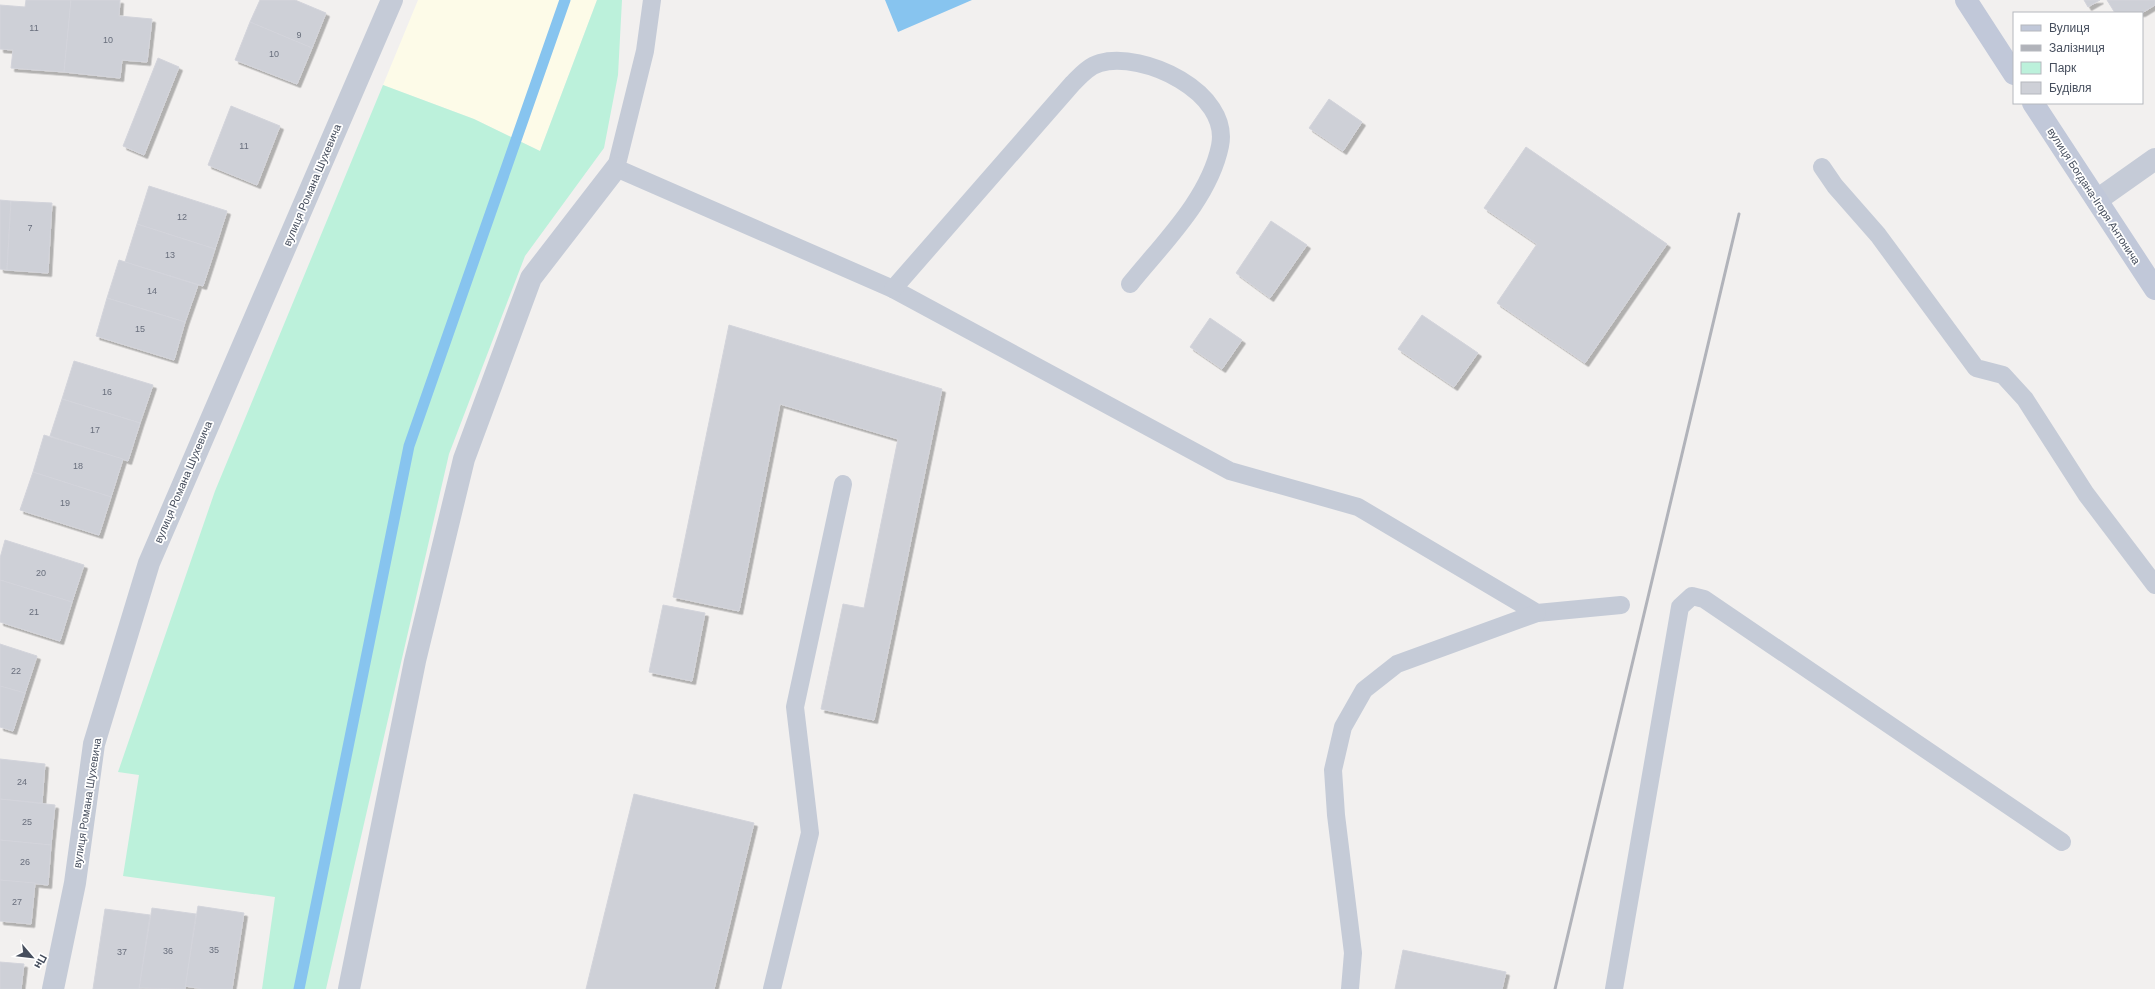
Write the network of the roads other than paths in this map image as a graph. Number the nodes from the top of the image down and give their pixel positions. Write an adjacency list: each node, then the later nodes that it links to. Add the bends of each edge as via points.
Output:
1 (392, 0): 18 (street, вулиця Романа Шухевича, via 148,563 94,744 75,883)
2 (652, 0): 8 (lane, via 645,51)
3 (1966, 0): 4 (main road)
4 (2013, 72)
5 (2034, 104): 9 (main road, вулиця Богдана-Ігоря Антонича)
6 (2155, 159): 9 (street)
7 (1822, 167): 14 (lane, via 1835,186 1878,235 1976,368 2003,375 2025,399 2086,494)
8 (616, 168): 12 (lane); 19 (street, via 531,278 464,459 415,661)
9 (2097, 200): 11 (main road, вулиця Богдана-Ігоря Антонича)
10 (1130, 284): 12 (lane, via 1201,192 1213,168 1220,144 1219,122 1208,101 1184,82 1156,68 1114,60 1088,69 1073,83)
11 (2155, 289)
12 (893, 290): 16 (lane, via 1230,472 1358,507)
13 (843, 484): 20 (lane, via 795,707 810,833)
14 (2155, 585)
15 (1621, 605): 16 (lane)
16 (1537, 613): 21 (lane, via 1397,664 1364,690 1343,727 1333,770 1353,953)
17 (2062, 842): 22 (lane, via 1704,599 1692,596 1680,607)
18 (53, 989)
19 (349, 989)
20 (772, 989)
21 (1350, 989)
22 (1614, 989)

